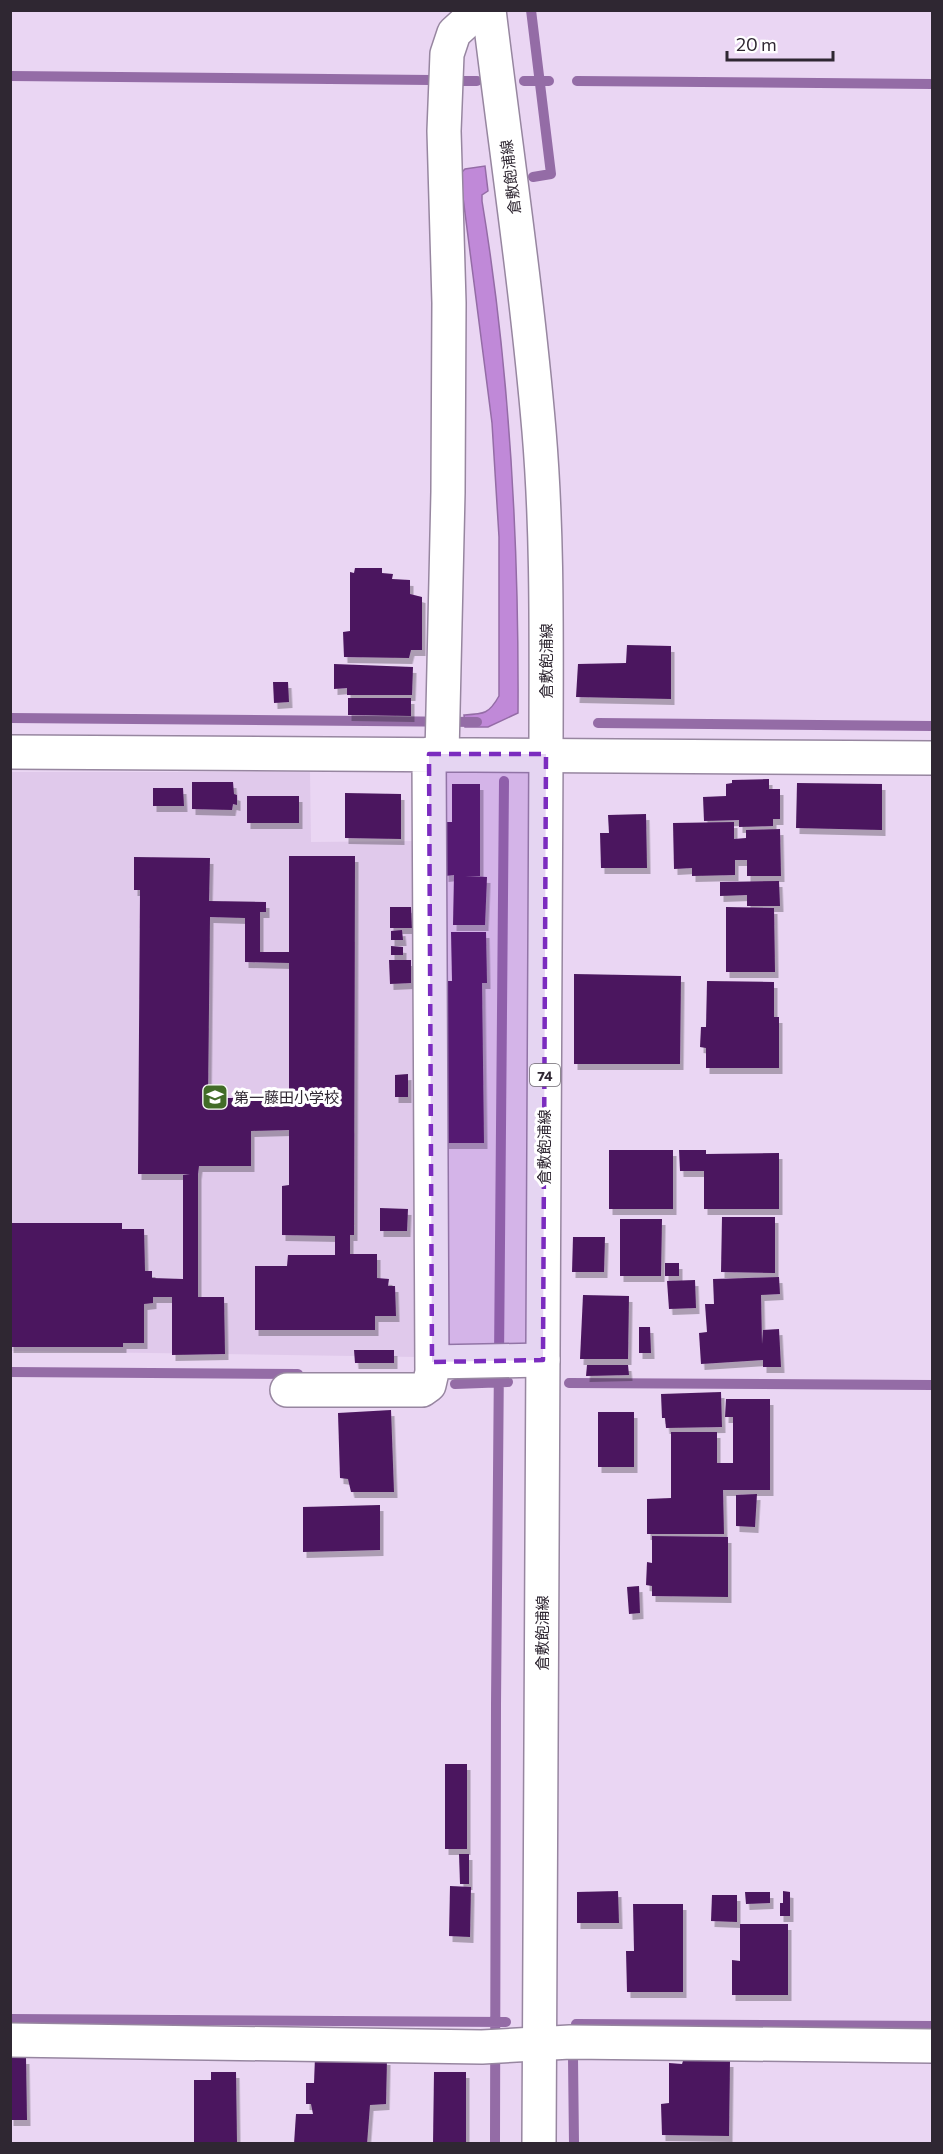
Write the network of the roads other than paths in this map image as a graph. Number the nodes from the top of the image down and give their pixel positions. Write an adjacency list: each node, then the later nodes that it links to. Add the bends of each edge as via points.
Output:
1 (479, 10): 3 (street, via 454,33 447,54 444,132 449,303 448,492)
2 (489, 10): 5 (street, 倉敷飽浦線 / 74, via 539,431)
3 (439, 737): 4 (street); 5 (street); 8 (street)
4 (10, 752)
5 (546, 754): 6 (street); 7 (street, 倉敷飽浦線 / 74)
6 (933, 758)
7 (543, 1360): 8 (street); 11 (street, 倉敷飽浦線 / 74)
8 (432, 1362): 9 (street, via 429,1385 422,1390)
9 (287, 1390)
10 (10, 2040): 11 (street)
11 (509, 2045): 12 (street); 13 (street, 倉敷飽浦線 / 74)
12 (933, 2046)
13 (539, 2144)

